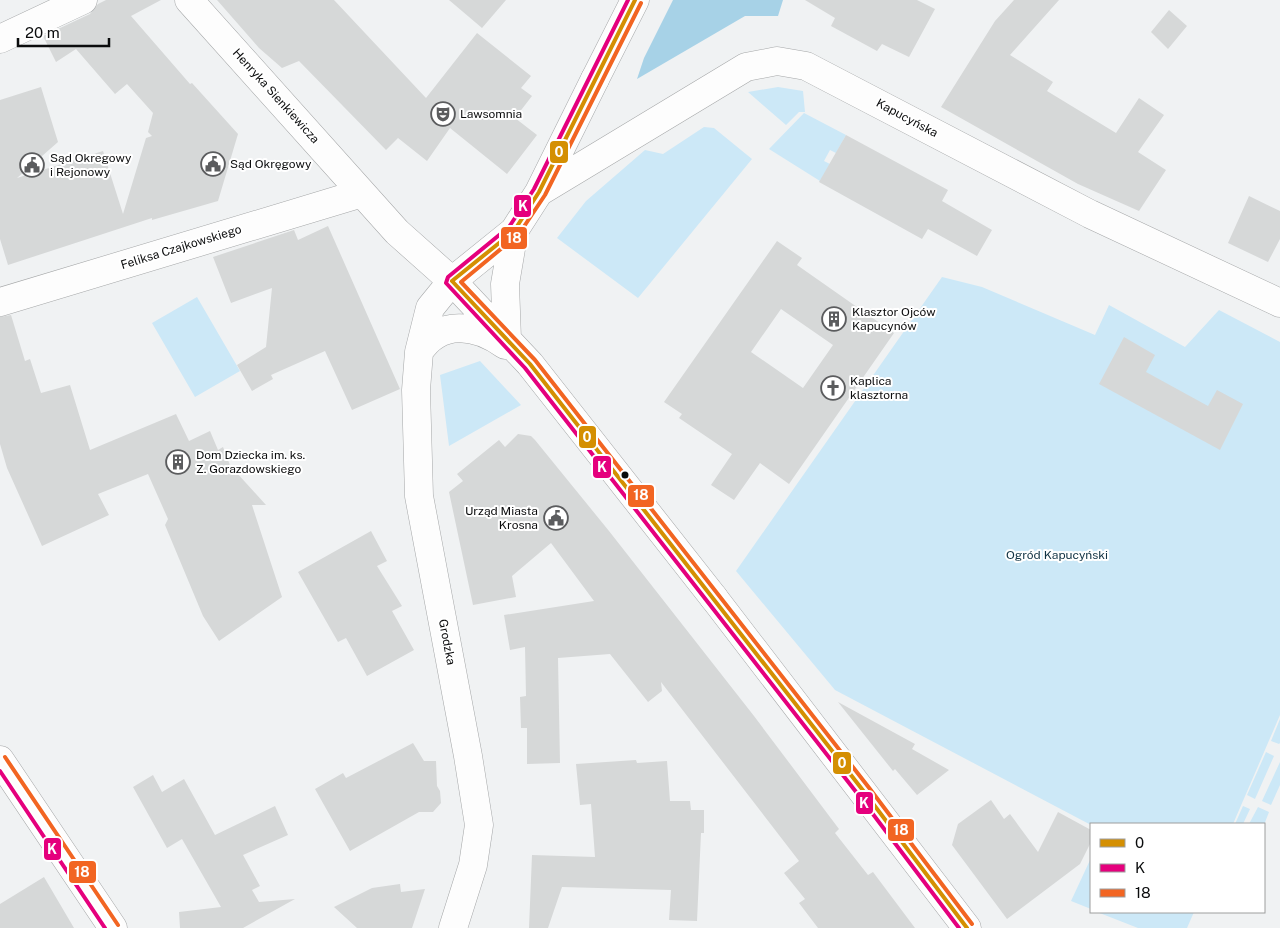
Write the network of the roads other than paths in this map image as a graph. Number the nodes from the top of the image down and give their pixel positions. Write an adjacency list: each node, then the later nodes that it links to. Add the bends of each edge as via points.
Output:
1 (83, 0): 4 (street)
2 (189, 0): 6 (street, Henryka Sienkiewicza)
3 (635, 0): 5 (street)
4 (0, 39)
5 (539, 192): 7 (street); 10 (street, Kapucyńska, via 746,67 777,61 806,66 1090,214)
6 (362, 193): 8 (street, Henryka Sienkiewicza, via 413,248); 9 (street, Feliksa Czajkowskiego)
7 (514, 231): 8 (street, Grodzka); 11 (street, via 505,284)
8 (452, 281): 11 (street, Henryka Sienkiewicza); 12 (street, Grodzka, via 430,308)
9 (0, 302)
10 (1280, 303)
11 (507, 339): 13 (street, Henryka Sienkiewicza)
12 (418, 352): 13 (street, via 434,334 463,327 501,342); 16 (street, Grodzka, via 418,496 468,756 478,825 473,865)
13 (530, 364): 17 (street)
14 (0, 760): 15 (street)
15 (113, 928)
16 (453, 928)
17 (967, 928)

